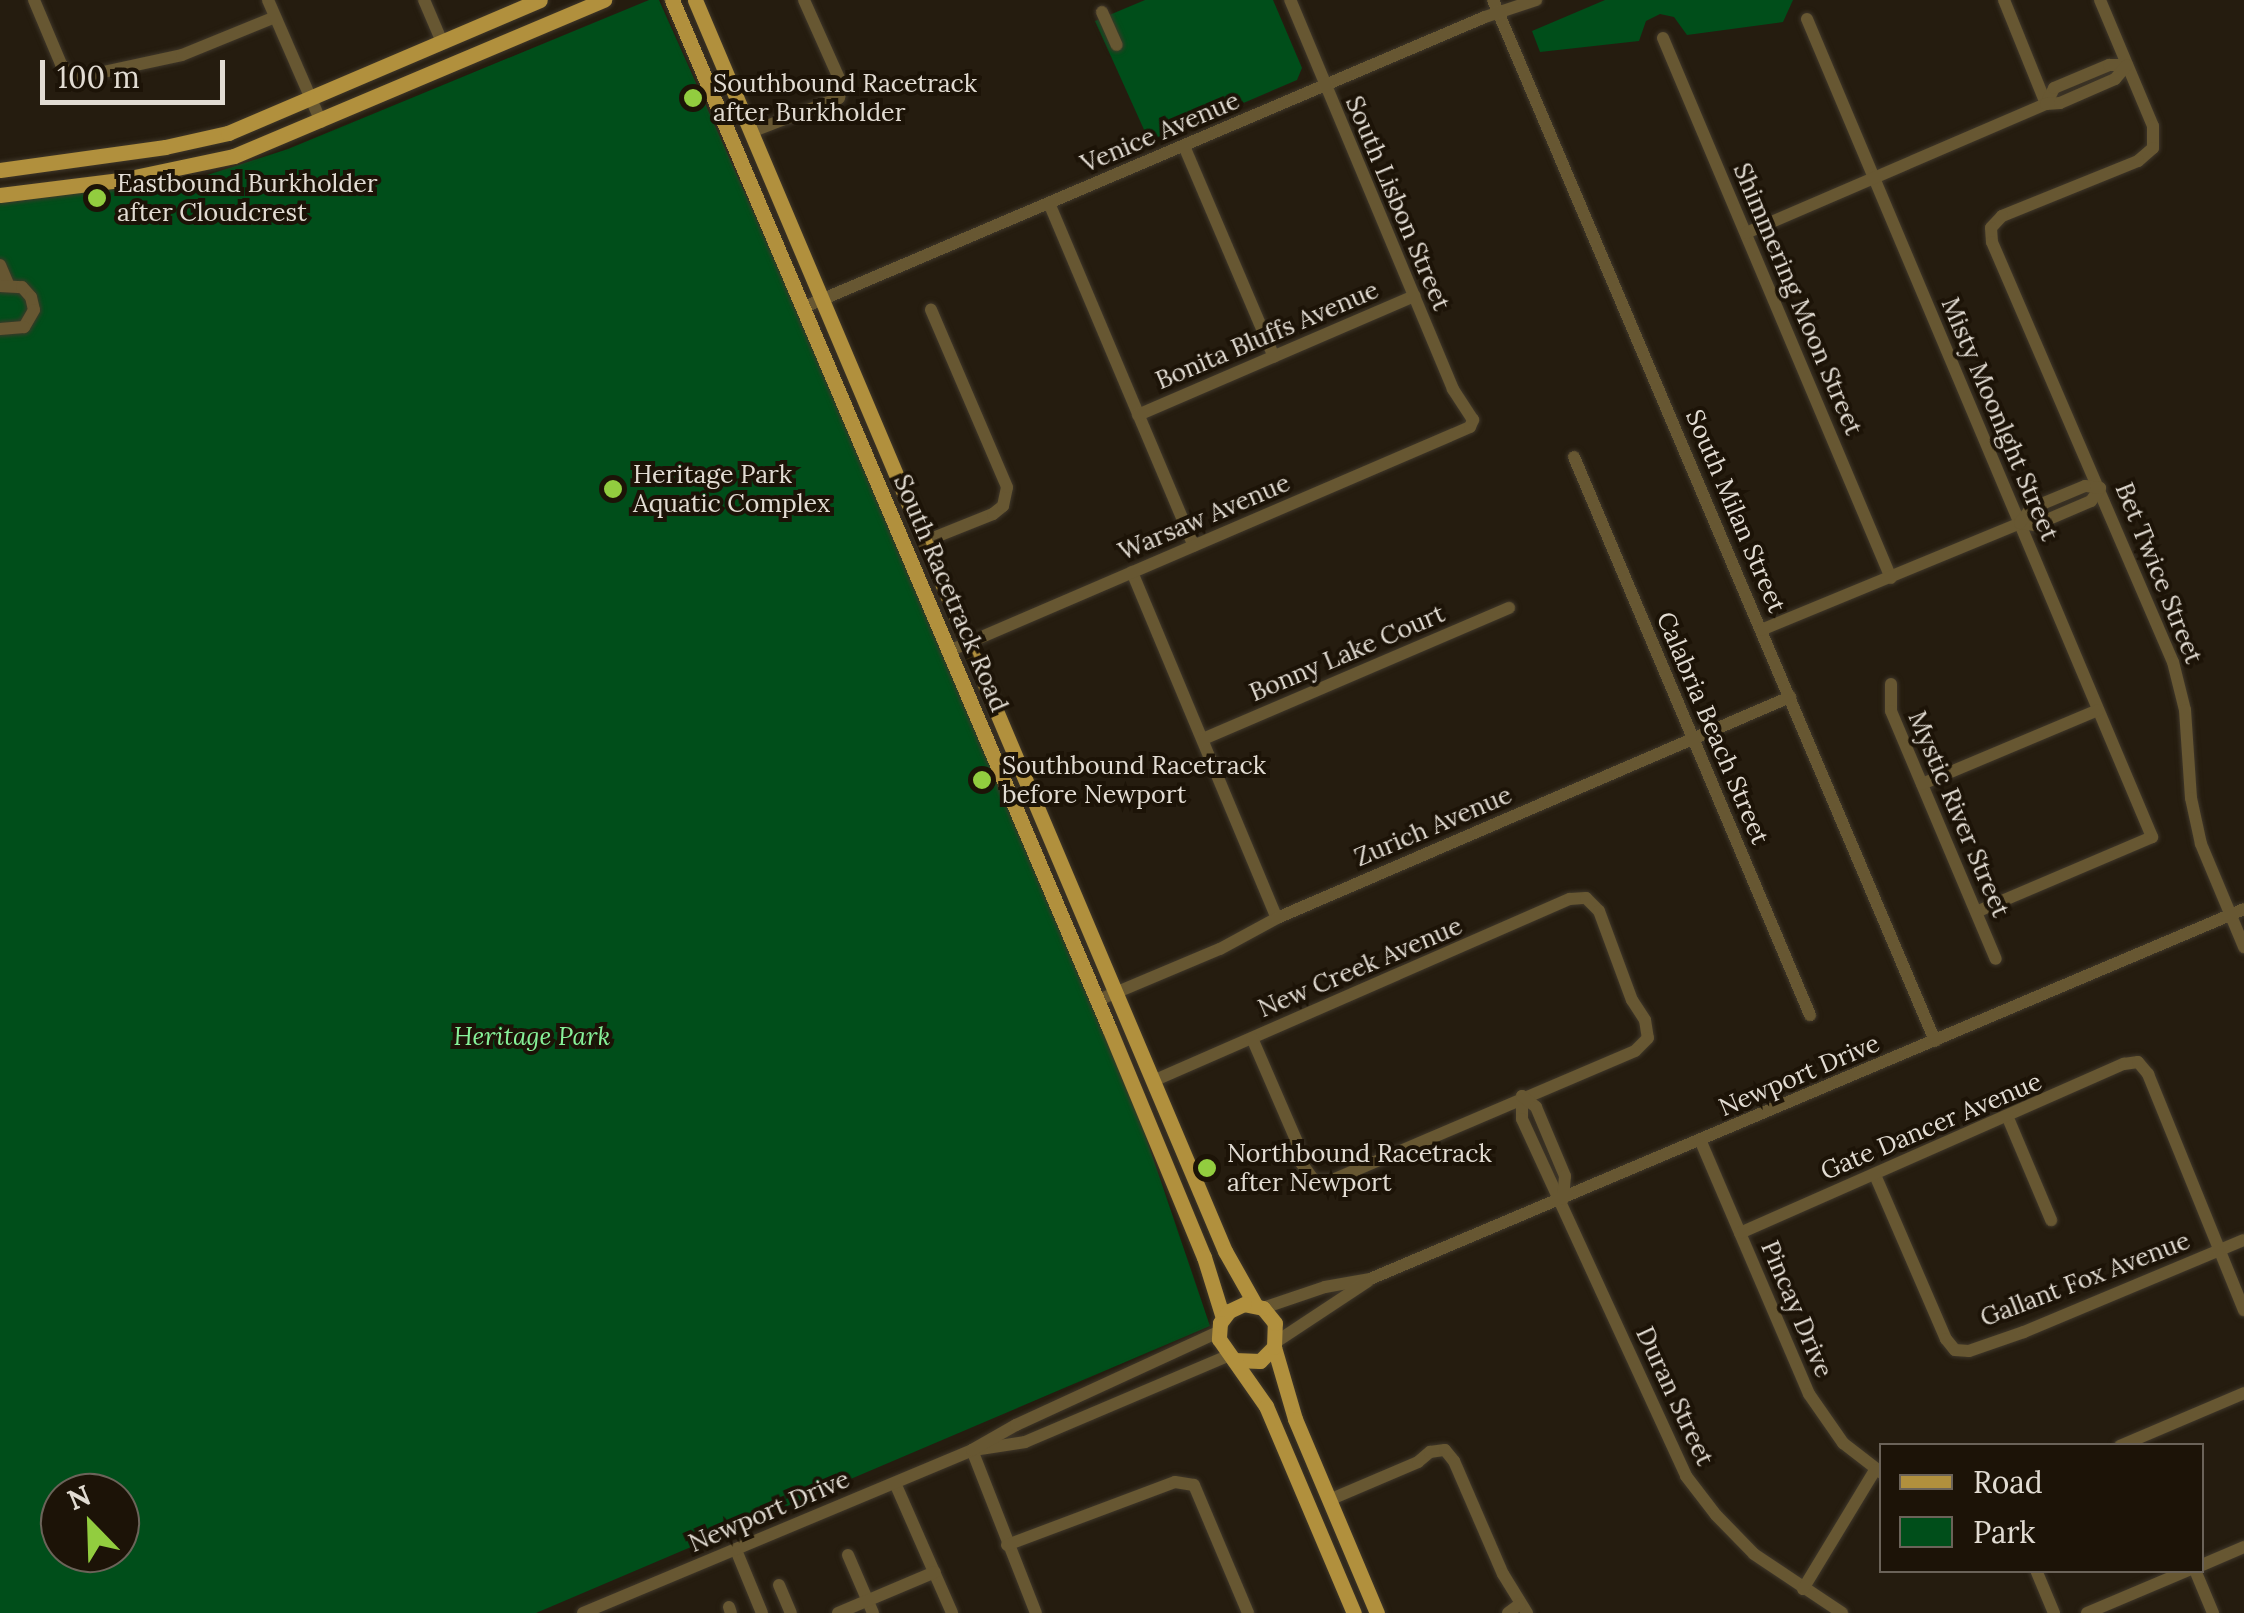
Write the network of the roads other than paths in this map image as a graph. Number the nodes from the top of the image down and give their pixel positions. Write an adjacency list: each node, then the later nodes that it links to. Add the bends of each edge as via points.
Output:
1 (34, 0): 15 (street, via 61,64 80,78 182,55)
2 (268, 0): 15 (street)
3 (424, 0): 18 (street)
4 (540, 0): 18 (main road)
5 (604, 0): 24 (main road)
6 (672, 0): 36 (main road, South Racetrack Road)
7 (695, 0): 25 (main road, South Racetrack Road)
8 (804, 0): 25 (street, via 842,85 839,98)
9 (1290, 0): 21 (street, South Lisbon Street)
10 (1536, 0): 13 (street, Venice Avenue)
11 (2004, 0): 23 (street)
12 (2100, 0): 20 (street)
13 (1496, 7): 21 (street, Venice Avenue); 50 (street, South Milan Street)
14 (1102, 12): 19 (street)
15 (274, 17): 22 (street)
16 (1807, 20): 28 (street, Misty Moonlght Street)
17 (1664, 38): 31 (street, Shimmering Moon Street)
18 (442, 42): 22 (main road)
19 (1117, 45)
20 (2127, 66): 23 (street, via 2109,65 2054,88); 43 (street, Bet Twice Street, via 2153,126 2153,148 2138,161 2002,216 1992,228 1992,242)
21 (1324, 86): 26 (street, Venice Avenue); 34 (street, South Lisbon Street)
22 (312, 100): 24 (street); 27 (main road, via 196,141)
23 (2046, 104): 28 (street)
24 (320, 122): 29 (main road, via 186,168)
25 (751, 132): 35 (main road, South Racetrack Road)
26 (1184, 146): 30 (street, Venice Avenue); 39 (street)
27 (0, 170)
28 (1874, 178): 31 (street); 44 (street, Misty Moonlght Street)
29 (0, 194)
30 (1049, 203): 35 (street, Venice Avenue); 40 (street)
31 (1746, 233): 48 (street, Shimmering Moon Street)
32 (0, 264): 33 (street)
33 (4, 285): 38 (street, via 27,291 34,310 24,327)
34 (1414, 296): 39 (street, Bonita Bluffs Avenue); 41 (street, South Lisbon Street)
35 (822, 300): 36 (street, Venice Avenue); 45 (main road, South Racetrack Road)
36 (802, 308): 52 (main road, South Racetrack Road)
37 (931, 310): 45 (street, via 1007,487 1003,506 993,514)
38 (0, 329)
39 (1274, 357): 40 (street, Bonita Bluffs Avenue)
40 (1138, 415): 46 (street)
41 (1473, 420): 46 (street, Warsaw Avenue, via 1470,427)
42 (1574, 457): 57 (street, Calabria Beach Street)
43 (2100, 488): 44 (street, via 2091,501 2034,524); 60 (street, Bet Twice Street, via 2173,662 2196,820)
44 (2020, 523): 48 (street); 55 (street, Misty Moonlght Street)
45 (923, 542): 51 (main road, South Racetrack Road)
46 (1194, 546): 47 (street, Warsaw Avenue)
47 (1132, 572): 51 (street, Warsaw Avenue); 56 (street)
48 (1891, 578): 50 (street)
49 (1510, 608): 56 (street, Bonny Lake Court)
50 (1761, 630): 54 (street, South Milan Street)
51 (966, 644): 52 (street, Warsaw Avenue); 64 (main road, South Racetrack Road)
52 (949, 651): 65 (main road, South Racetrack Road)
53 (1891, 684): 58 (street, Mystic River Street, via 1890,710)
54 (1790, 697): 57 (street, Zurich Avenue); 68 (street, South Milan Street)
55 (2098, 710): 58 (street); 59 (street, Misty Moonlght Street, via 2152,837)
56 (1202, 739): 61 (street)
57 (1693, 740): 61 (street, Zurich Avenue); 66 (street, Calabria Beach Street)
58 (1922, 784): 59 (street, Mystic River Street)
59 (1976, 912): 63 (street, Mystic River Street)
60 (2237, 912): 62 (street, Bet Twice Street); 68 (street, Newport Drive)
61 (1277, 918): 64 (street, Zurich Avenue)
62 (2244, 947)
63 (1996, 960)
64 (1116, 992): 65 (street, Zurich Avenue); 69 (main road, South Racetrack Road)
65 (1096, 1000): 82 (main road, South Racetrack Road, via 1204,1257)
66 (1810, 1015)
67 (1252, 1038): 69 (street, New Creek Avenue); 70 (street, via 1314,1180 1332,1180); 70 (street, New Creek Avenue, via 1570,899 1586,898 1599,911 1648,1038 1635,1051)
68 (1935, 1041): 72 (street, Newport Drive)
69 (1153, 1080): 80 (main road, South Racetrack Road, via 1225,1251)
70 (1522, 1096): 74 (street, Duran Street, via 1522,1119)
71 (2008, 1118): 73 (street, Gate Dancer Avenue); 75 (street); 78 (street, Gate Dancer Avenue, via 2138,1062)
72 (1701, 1142): 74 (street, Newport Drive); 76 (street, Pincay Drive)
73 (1875, 1174): 76 (street, Gate Dancer Avenue); 78 (street, Gallant Fox Avenue, via 1956,1350 2024,1332)
74 (1563, 1200): 79 (street, Newport Drive); 101 (street, Duran Street, via 1686,1476 1732,1534)
75 (2051, 1220)
76 (1740, 1233): 88 (street, Pincay Drive, via 1819,1413)
77 (2244, 1240): 78 (street, Gallant Fox Avenue)
78 (2219, 1250): 81 (street)
79 (1370, 1279): 80 (street, Newport Drive); 83 (street, Newport Drive)
80 (1260, 1307): 82 (main road, via 1236,1306); 83 (main road, via 1276,1322)
81 (2244, 1310)
82 (1220, 1325): 84 (main road); 87 (street, Newport Drive)
83 (1275, 1345): 84 (main road, via 1260,1361); 90 (main road, via 1283,1386)
84 (1231, 1358): 87 (street, Newport Drive, via 1024,1442); 112 (main road, via 1266,1406)
85 (2244, 1393): 86 (street)
86 (2127, 1443)
87 (972, 1450): 89 (street, Newport Drive); 91 (street)
88 (1878, 1471): 101 (street)
89 (894, 1482): 93 (street, Newport Drive); 96 (street)
90 (1329, 1500): 103 (street, via 1445,1450); 104 (main road)
91 (1007, 1546): 110 (street); 111 (street, via 1175,1482 1194,1485)
92 (2244, 1547): 95 (street)
93 (736, 1550): 105 (street, Newport Drive); 106 (street)
94 (848, 1555): 102 (street)
95 (2204, 1564)
96 (934, 1572): 102 (street); 109 (street)
97 (2037, 1573): 115 (street)
98 (2185, 1573): 116 (street)
99 (2193, 1573): 117 (street)
100 (780, 1585): 107 (street)
101 (1804, 1589): 114 (street, Duran Street)
102 (870, 1607): 108 (street)
103 (1524, 1608): 113 (street)
104 (1375, 1609): 112 (street)
105 (584, 1613)
106 (762, 1613)
107 (792, 1613)
108 (838, 1613)
109 (952, 1613)
110 (1036, 1613)
111 (1248, 1613)
112 (1354, 1613)
113 (1508, 1613)
114 (1842, 1613)
115 (2054, 1613)
116 (2086, 1613)
117 (2213, 1613)

